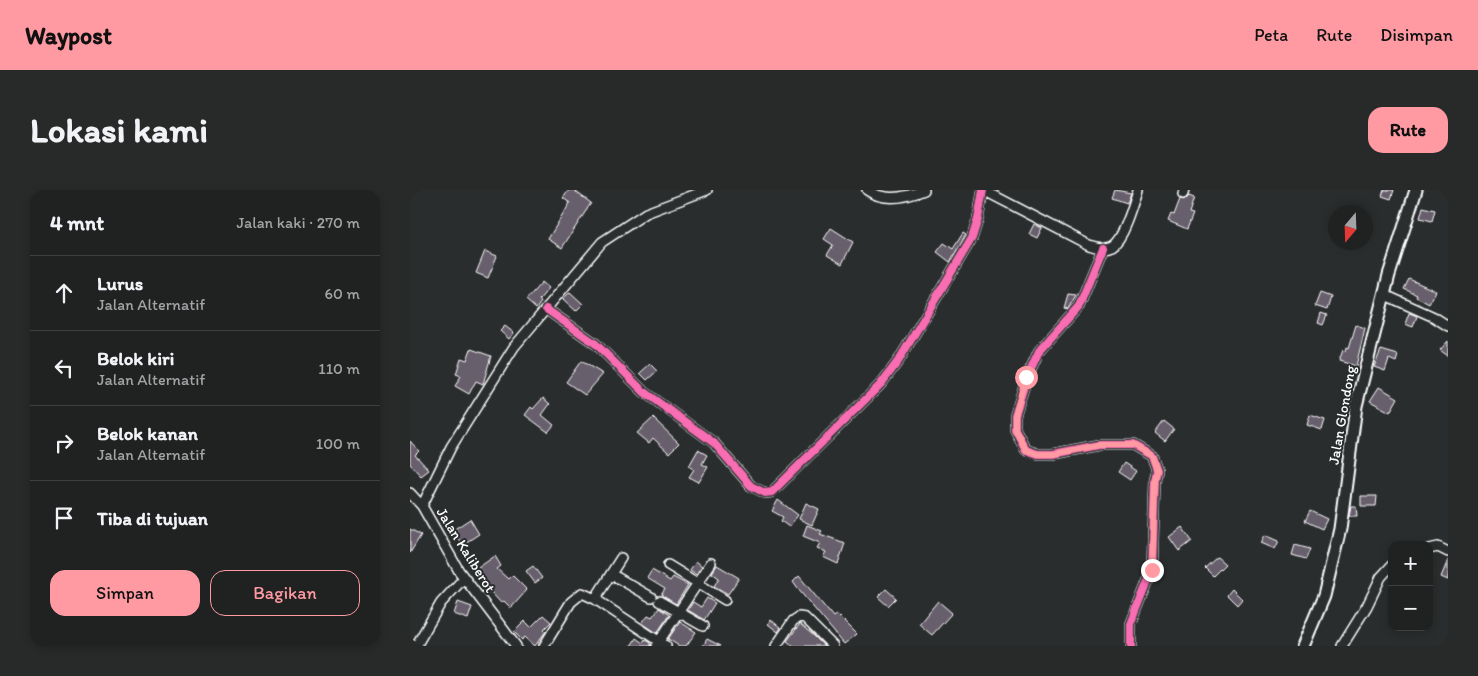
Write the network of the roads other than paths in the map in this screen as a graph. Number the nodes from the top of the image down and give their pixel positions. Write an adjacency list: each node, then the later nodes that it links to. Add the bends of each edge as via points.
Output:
1 (707, 190): 9 (street, via 646,213 624,225 602,242)
2 (867, 190): 3 (street, via 881,197 908,196)
3 (924, 190)
4 (983, 190): 7 (street, via 1089,245); 9 (street, via 972,238 899,360 881,384 772,492 766,493 751,486 714,444 644,392 596,344)
5 (1138, 190): 7 (street, via 1135,205 1116,243)
6 (1416, 190): 8 (main road, Jalan Glondong)
7 (1103, 248): 32 (street, via 1079,306 1039,351 1026,377 1015,415 1015,429 1026,450 1038,454 1099,445 1133,445 1152,456 1157,470 1152,570 1132,624)
8 (1385, 295): 10 (street); 33 (main road, Jalan Glondong, via 1356,406 1340,529 1324,596)
9 (546, 308): 12 (street, via 514,347 450,447)
10 (1448, 326)
11 (410, 493): 12 (street, Jalan Kaliberot)
12 (422, 506): 20 (street, Jalan Kaliberot)
13 (1433, 548): 14 (street)
14 (1448, 552)
15 (621, 558): 19 (street)
16 (711, 563): 21 (street)
17 (668, 565): 21 (street)
18 (1388, 569): 34 (street)
19 (611, 574): 22 (street); 24 (street)
20 (464, 578): 28 (street, via 440,603); 29 (street, Jalan Kaliberot)
21 (698, 583): 23 (street); 24 (street)
22 (595, 599): 26 (street); 30 (street, via 579,594)
23 (725, 600)
24 (678, 613): 25 (street); 26 (street)
25 (703, 626)
26 (661, 644)
27 (779, 645): 31 (street, via 792,621 802,617)
28 (416, 646)
29 (516, 646)
30 (544, 646)
31 (833, 646)
32 (1132, 646)
33 (1303, 646)
34 (1342, 646)

